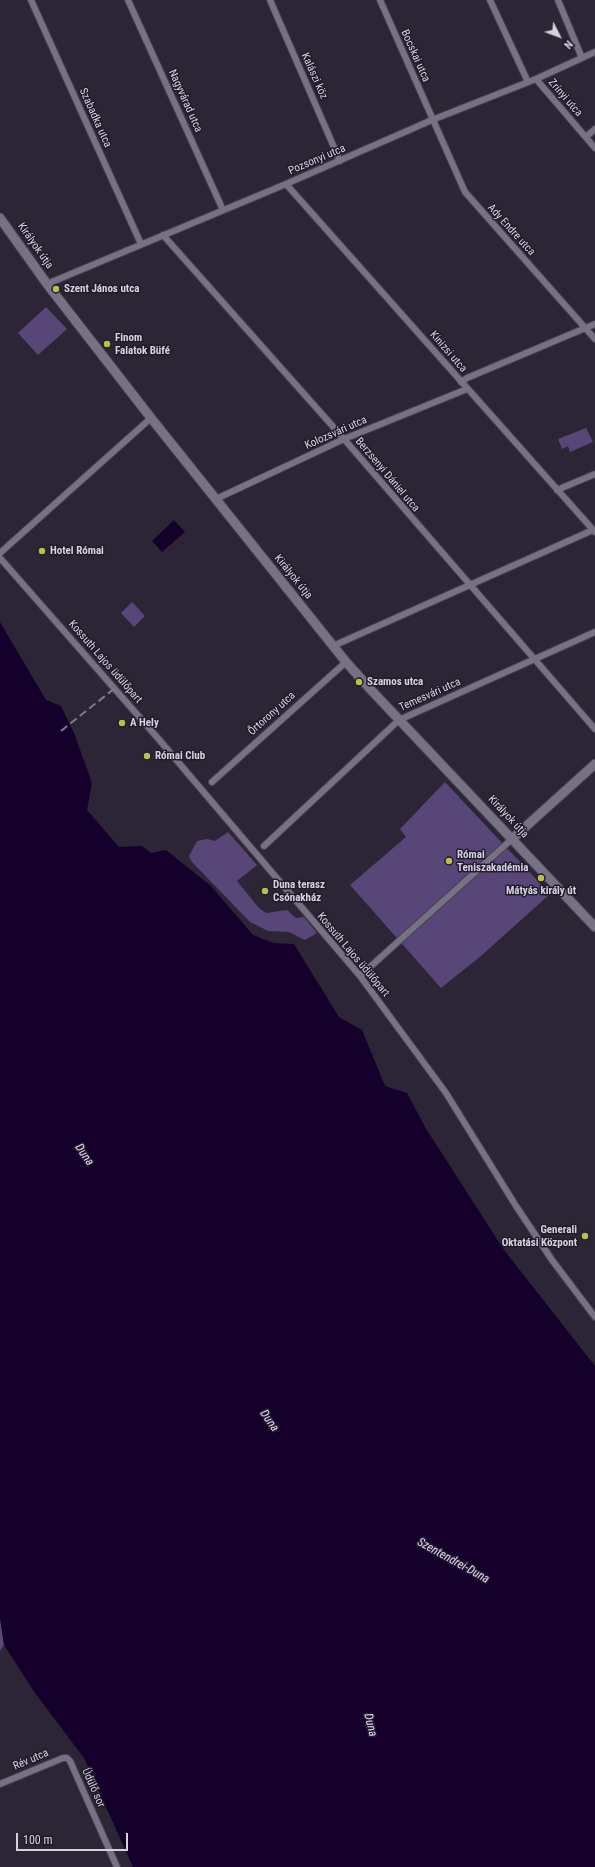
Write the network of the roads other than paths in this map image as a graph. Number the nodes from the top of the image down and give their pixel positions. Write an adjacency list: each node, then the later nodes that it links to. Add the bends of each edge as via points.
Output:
1 (31, 0): 20 (street, Szabadka utca)
2 (128, 0): 17 (street, Nagyvárad utca)
3 (270, 0): 15 (street, Kalászi köz)
4 (380, 0): 11 (street, Bocskai utca)
5 (490, 0): 10 (street)
6 (558, 0): 8 (street)
7 (595, 52): 8 (street, Pozsonyi utca)
8 (582, 58): 9 (street, Pozsonyi utca)
9 (536, 79): 10 (street, Pozsonyi utca); 13 (street, Zrínyi utca)
10 (528, 82): 11 (street, Pozsonyi utca)
11 (432, 120): 15 (street, Pozsonyi utca); 23 (street, Ady Endre utca, via 465,192)
12 (595, 129): 13 (street)
13 (586, 137): 14 (street, Zrínyi utca)
14 (595, 148)
15 (340, 161): 16 (street, Pozsonyi utca)
16 (286, 184): 17 (street, Pozsonyi utca); 25 (street, Kinizsi utca)
17 (223, 210): 19 (street, Pozsonyi utca)
18 (0, 218): 21 (street, Királyok útja)
19 (163, 235): 20 (street, Pozsonyi utca); 28 (street, Berzsenyi Dániel utca)
20 (141, 244): 21 (street, Pozsonyi utca)
21 (47, 284): 27 (street, Királyok útja)
22 (595, 324): 23 (street)
23 (586, 328): 24 (street, Ady Endre utca); 25 (street)
24 (595, 339)
25 (461, 382): 26 (street, Kinizsi utca)
26 (466, 389): 28 (street, Kolozsvári utca); 30 (street, Kinizsi utca)
27 (151, 418): 31 (street, Királyok útja); 33 (street)
28 (344, 439): 31 (street, Kolozsvári utca); 35 (street, Berzsenyi Dániel utca)
29 (595, 474): 30 (street)
30 (557, 490): 32 (street, Kinizsi utca)
31 (216, 499): 37 (street, Királyok útja)
32 (594, 531): 35 (street)
33 (0, 552)
34 (0, 558): 47 (street, Kossuth Lajos üdülőpart, via 156,736)
35 (470, 586): 37 (street); 38 (street, Berzsenyi Dániel utca)
36 (595, 632): 38 (street, Temesvári utca)
37 (333, 646): 39 (street, Királyok útja)
38 (534, 659): 40 (street, Temesvári utca); 41 (street, Berzsenyi Dániel utca)
39 (346, 662): 40 (street, Királyok útja); 43 (street, Őrtorony utca)
40 (399, 720): 44 (street, Királyok útja); 45 (street, Temesvári utca)
41 (595, 728)
42 (595, 764): 44 (street)
43 (212, 782)
44 (512, 838): 46 (street, Királyok útja); 47 (street)
45 (264, 846)
46 (595, 927)
47 (360, 976): 48 (street, Kossuth Lajos üdülőpart, via 446,1093 532,1230)
48 (595, 1317)
49 (70, 1761): 50 (street, Rév utca, via 62,1758); 51 (street, Üdülő sor)
50 (0, 1784)
51 (118, 1867)

